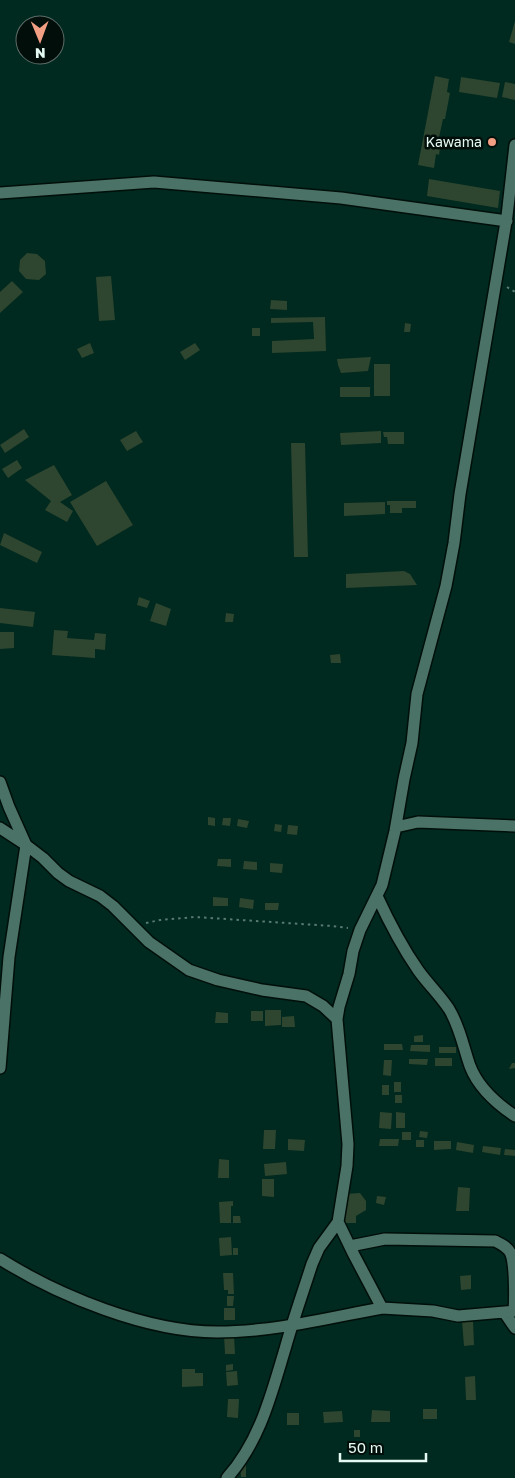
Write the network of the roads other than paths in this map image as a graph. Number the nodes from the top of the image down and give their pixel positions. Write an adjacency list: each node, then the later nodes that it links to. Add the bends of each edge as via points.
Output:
1 (515, 145): 3 (street)
2 (0, 193): 3 (street, via 154,182 341,198)
3 (509, 226): 6 (street, via 446,586 417,694 412,743)
4 (0, 782): 8 (street)
5 (515, 826): 6 (street, via 418,822)
6 (396, 827): 9 (street)
7 (0, 828): 8 (street)
8 (26, 845): 10 (street, via 58,874 114,906 148,942 188,970 262,990 306,996); 11 (street, via 9,957)
9 (378, 896): 10 (street, via 353,951); 12 (street, via 406,952 455,1020 474,1074 488,1094)
10 (337, 1020): 13 (street, via 348,1144)
11 (0, 1068)
12 (515, 1116)
13 (338, 1222): 14 (street); 18 (street, via 319,1248)
14 (350, 1246): 16 (street); 17 (street, via 385,1239 496,1241 511,1254 515,1299)
15 (0, 1258): 18 (street, via 31,1277 74,1296 162,1327 216,1332)
16 (382, 1308): 17 (street, via 458,1316); 18 (street)
17 (511, 1311): 19 (street)
18 (292, 1325): 20 (street, via 273,1390 253,1441)
19 (515, 1328)
20 (227, 1478)

